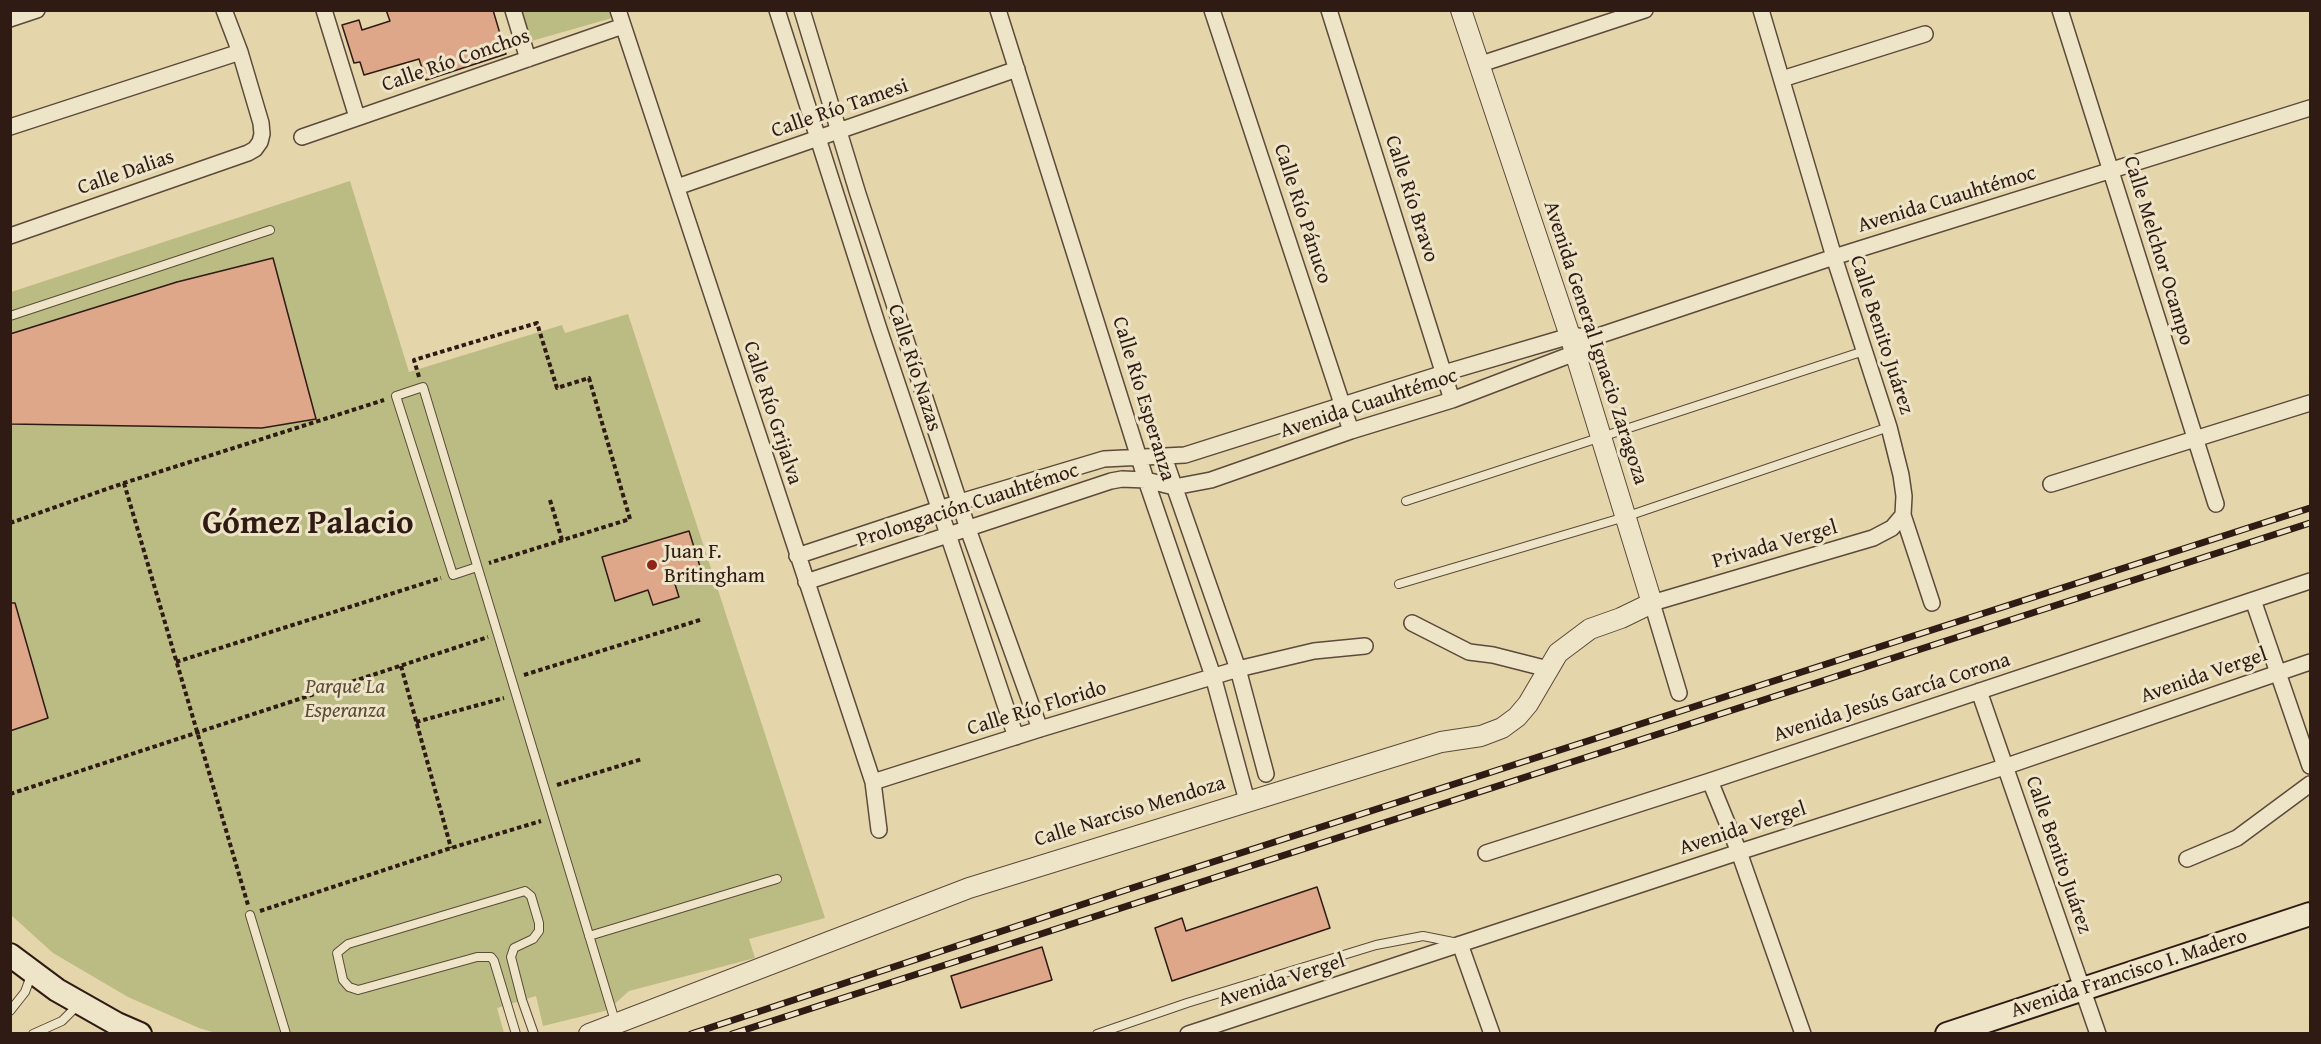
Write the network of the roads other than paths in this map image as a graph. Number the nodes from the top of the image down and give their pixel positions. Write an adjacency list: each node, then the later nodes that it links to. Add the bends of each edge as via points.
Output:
1 (37, 10): 15 (street)
2 (224, 10): 18 (street)
3 (324, 10): 24 (street)
4 (513, 10): 19 (street)
5 (618, 10): 16 (street, Calle Río Grijalva)
6 (777, 10): 28 (street, Calle Río Nazas)
7 (802, 10): 26 (street, Calle Río Nazas)
8 (998, 10): 21 (street, Calle Río Esperanza)
9 (1212, 10): 40 (street, Calle Río Pánuco)
10 (1329, 10): 37 (street, Calle Río Bravo)
11 (1461, 10): 20 (street, Avenida General Ignacio Zaragoza)
12 (1645, 10): 20 (street)
13 (1761, 10): 22 (street, Calle Benito Juárez)
14 (2060, 10): 29 (street, Calle Melchor Ocampo)
15 (10, 19)
16 (623, 26): 19 (street, Calle Río Conchos); 30 (street, Calle Río Grijalva)
17 (1925, 34): 22 (street)
18 (240, 52): 25 (street); 32 (street, Calle Dalias, via 261,123 262,134 255,148)
19 (528, 59): 24 (street, Calle Río Conchos)
20 (1478, 65): 35 (street, Avenida General Ignacio Zaragoza)
21 (1017, 69): 26 (street, Calle Río Tamesi); 45 (street, Calle Río Esperanza)
22 (1782, 79): 33 (street, Calle Benito Juárez)
23 (2310, 108): 29 (street, Avenida Cuauhtémoc)
24 (357, 117): 27 (street, Calle Río Conchos)
25 (10, 127)
26 (838, 132): 28 (street, Calle Río Tamesi); 51 (street, Calle Río Nazas)
27 (302, 137)
28 (817, 139): 30 (street, Calle Río Tamesi); 53 (street, Calle Río Nazas)
29 (2111, 171): 33 (street, Avenida Cuauhtémoc); 44 (street, Calle Melchor Ocampo)
30 (677, 187): 58 (street, Calle Río Grijalva)
31 (270, 230): 34 (lane)
32 (10, 236)
33 (1834, 256): 35 (street, Avenida Cuauhtémoc); 36 (street, Calle Benito Juárez)
34 (10, 316)
35 (1572, 345): 37 (street, Avenida Cuauhtémoc); 38 (street, Avenida Cuauhtémoc); 43 (street, Avenida General Ignacio Zaragoza)
36 (1864, 351): 41 (street, Calle Benito Juárez); 43 (lane)
37 (1444, 374): 38 (street, Calle Río Bravo); 40 (street, Avenida Cuauhtémoc)
38 (1452, 399): 42 (street, Avenida Cuauhtémoc)
39 (2310, 403): 44 (street)
40 (1343, 405): 42 (street, Calle Río Pánuco); 46 (street, Avenida Cuauhtémoc, via 1196,452)
41 (1889, 427): 54 (street, Calle Benito Juárez, via 1901,475); 55 (lane)
42 (1351, 431): 49 (street, Avenida Cuauhtémoc, via 1211,480)
43 (1601, 438): 50 (lane); 55 (street, Avenida General Ignacio Zaragoza)
44 (2195, 439): 48 (street); 52 (street, Calle Melchor Ocampo)
45 (1138, 456): 46 (street, Avenida Cuauhtémoc); 47 (street, Calle Río Esperanza); 51 (street, Prolongación Cuauhtémoc, via 1104,459)
46 (1164, 457): 49 (street, Calle Río Esperanza)
47 (1146, 480): 49 (street, Avenida Cuauhtémoc); 56 (street, Prolongación Cuauhtémoc, via 1111,481); 72 (street, Calle Río Esperanza)
48 (2051, 484)
49 (1174, 487): 69 (street, Calle Río Esperanza)
50 (1406, 501)
51 (960, 502): 53 (street, Prolongación Cuauhtémoc); 56 (street, Calle Río Nazas)
52 (2216, 504)
53 (938, 509): 57 (street, Calle Río Nazas); 58 (street, Prolongación Cuauhtémoc)
54 (1903, 515): 64 (street, Privada Vergel, via 1892,528 1873,538); 65 (street, Calle Benito Juárez)
55 (1625, 517): 62 (lane); 64 (street, Avenida General Ignacio Zaragoza)
56 (968, 529): 57 (street, Prolongación Cuauhtémoc); 75 (street, Calle Río Nazas)
57 (947, 536): 61 (street, Prolongación Cuauhtémoc); 76 (street, Calle Río Nazas)
58 (797, 556): 61 (street, Calle Río Grijalva)
59 (477, 567): 59 (lane, via 423,387 396,396 453,574); 91 (lane)
60 (2310, 581): 63 (street, Avenida Jesús García Corona)
61 (806, 582): 81 (street, Calle Río Grijalva)
62 (1399, 584)
63 (2253, 600): 71 (street); 73 (street, Avenida Jesús García Corona)
64 (1652, 603): 70 (street, Calle Narciso Mendoza, via 1590,629 1558,653); 74 (street, Avenida General Ignacio Zaragoza)
65 (1932, 603)
66 (1412, 623): 70 (street, via 1469,652)
67 (1365, 646): 69 (street, Calle Río Florido, via 1314,651)
68 (2310, 662): 71 (street, Avenida Vergel)
69 (1238, 669): 72 (street, Calle Río Florido); 79 (street, Calle Río Esperanza)
70 (1548, 669): 83 (street, Calle Narciso Mendoza, via 1528,704 1502,728 1481,736 1441,742)
71 (2279, 672): 77 (street); 78 (street, Avenida Vergel)
72 (1213, 676): 75 (street, Calle Río Florido); 83 (street, Calle Río Esperanza)
73 (1979, 691): 78 (street, Calle Benito Juárez); 80 (street, Avenida Jesús García Corona)
74 (1679, 693)
75 (1040, 729): 76 (street, Calle Río Florido)
76 (1016, 737): 81 (street, Calle Río Florido)
77 (2310, 766)
78 (2004, 767): 86 (street, Avenida Vergel); 95 (street, Calle Benito Juárez)
79 (1266, 774)
80 (1710, 781): 85 (street, Avenida Jesús García Corona); 86 (street)
81 (873, 782): 84 (street, Calle Río Grijalva)
82 (2310, 784): 87 (street, via 2237,838)
83 (1247, 801): 98 (street, Calle Narciso Mendoza, via 969,888)
84 (879, 830)
85 (1486, 852)
86 (1739, 852): 92 (street, Avenida Vergel); 107 (street)
87 (2187, 859)
88 (777, 879): 91 (lane)
89 (2310, 914): 95 (main road, Avenida Francisco I. Madero)
90 (250, 915): 101 (lane)
91 (589, 936): 98 (lane)
92 (1460, 944): 104 (lane, via 1423,936 1376,945); 105 (street, Avenida Vergel); 106 (street)
93 (10, 955): 94 (main road)
94 (33, 972): 96 (main road); 97 (lane, via 25,992)
95 (2083, 989): 108 (main road, Avenida Francisco I. Madero); 109 (street, Calle Benito Juárez)
96 (80, 1003): 99 (lane, via 62,1021); 100 (main road)
97 (10, 1011)
98 (601, 1030)
99 (33, 1034)
100 (140, 1034)
101 (286, 1034)
102 (516, 1034): 103 (lane, via 491,957 477,957 358,990 343,980 337,953 348,944 525,891 531,897 539,931 533,939 514,948 511,957)
103 (534, 1034)
104 (1097, 1034)
105 (1188, 1034)
106 (1492, 1034)
107 (1803, 1034)
108 (1947, 1034)
109 (2098, 1034)

